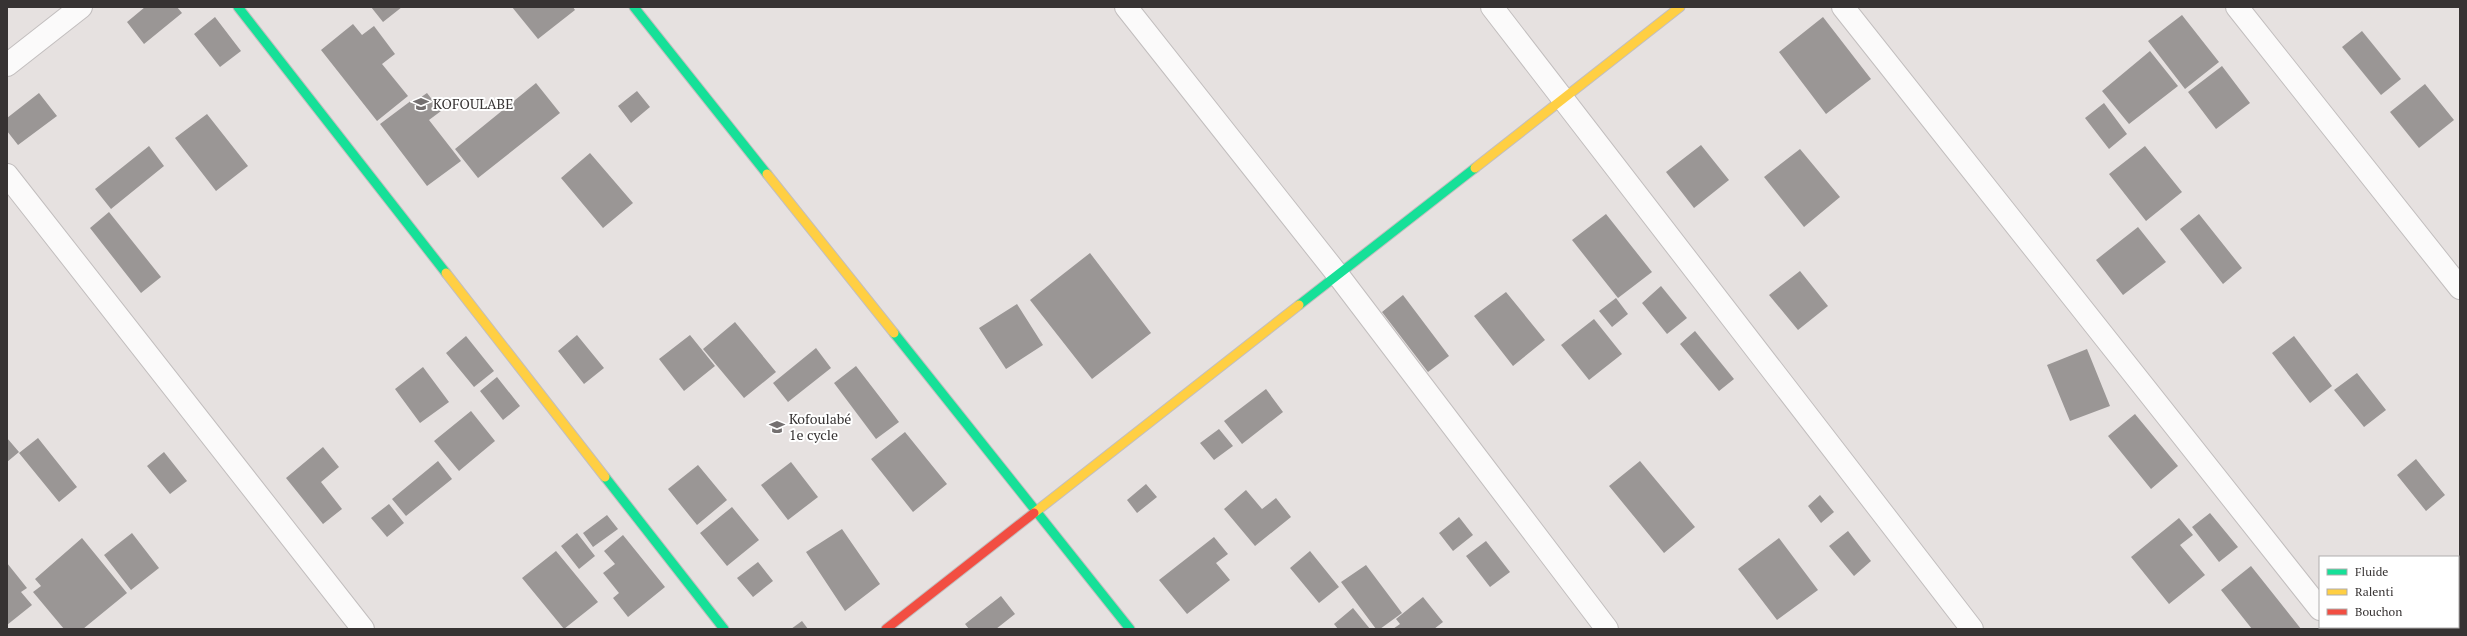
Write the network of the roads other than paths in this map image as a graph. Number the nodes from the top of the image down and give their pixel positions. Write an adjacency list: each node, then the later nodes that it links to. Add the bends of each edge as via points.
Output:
1 (81, 7): 9 (street)
2 (238, 7): 17 (street)
3 (634, 7): 14 (street)
4 (1126, 7): 12 (street)
5 (1492, 7): 10 (street)
6 (1680, 7): 10 (street)
7 (1843, 7): 15 (street)
8 (2237, 7): 13 (street)
9 (7, 65)
10 (1563, 98): 12 (street); 21 (street)
11 (7, 175): 16 (street)
12 (1338, 275): 14 (street); 20 (street)
13 (2460, 288)
14 (1036, 511): 18 (street); 19 (street)
15 (2319, 608)
16 (364, 629)
17 (724, 629)
18 (886, 629)
19 (1130, 629)
20 (1607, 629)
21 (1972, 629)

